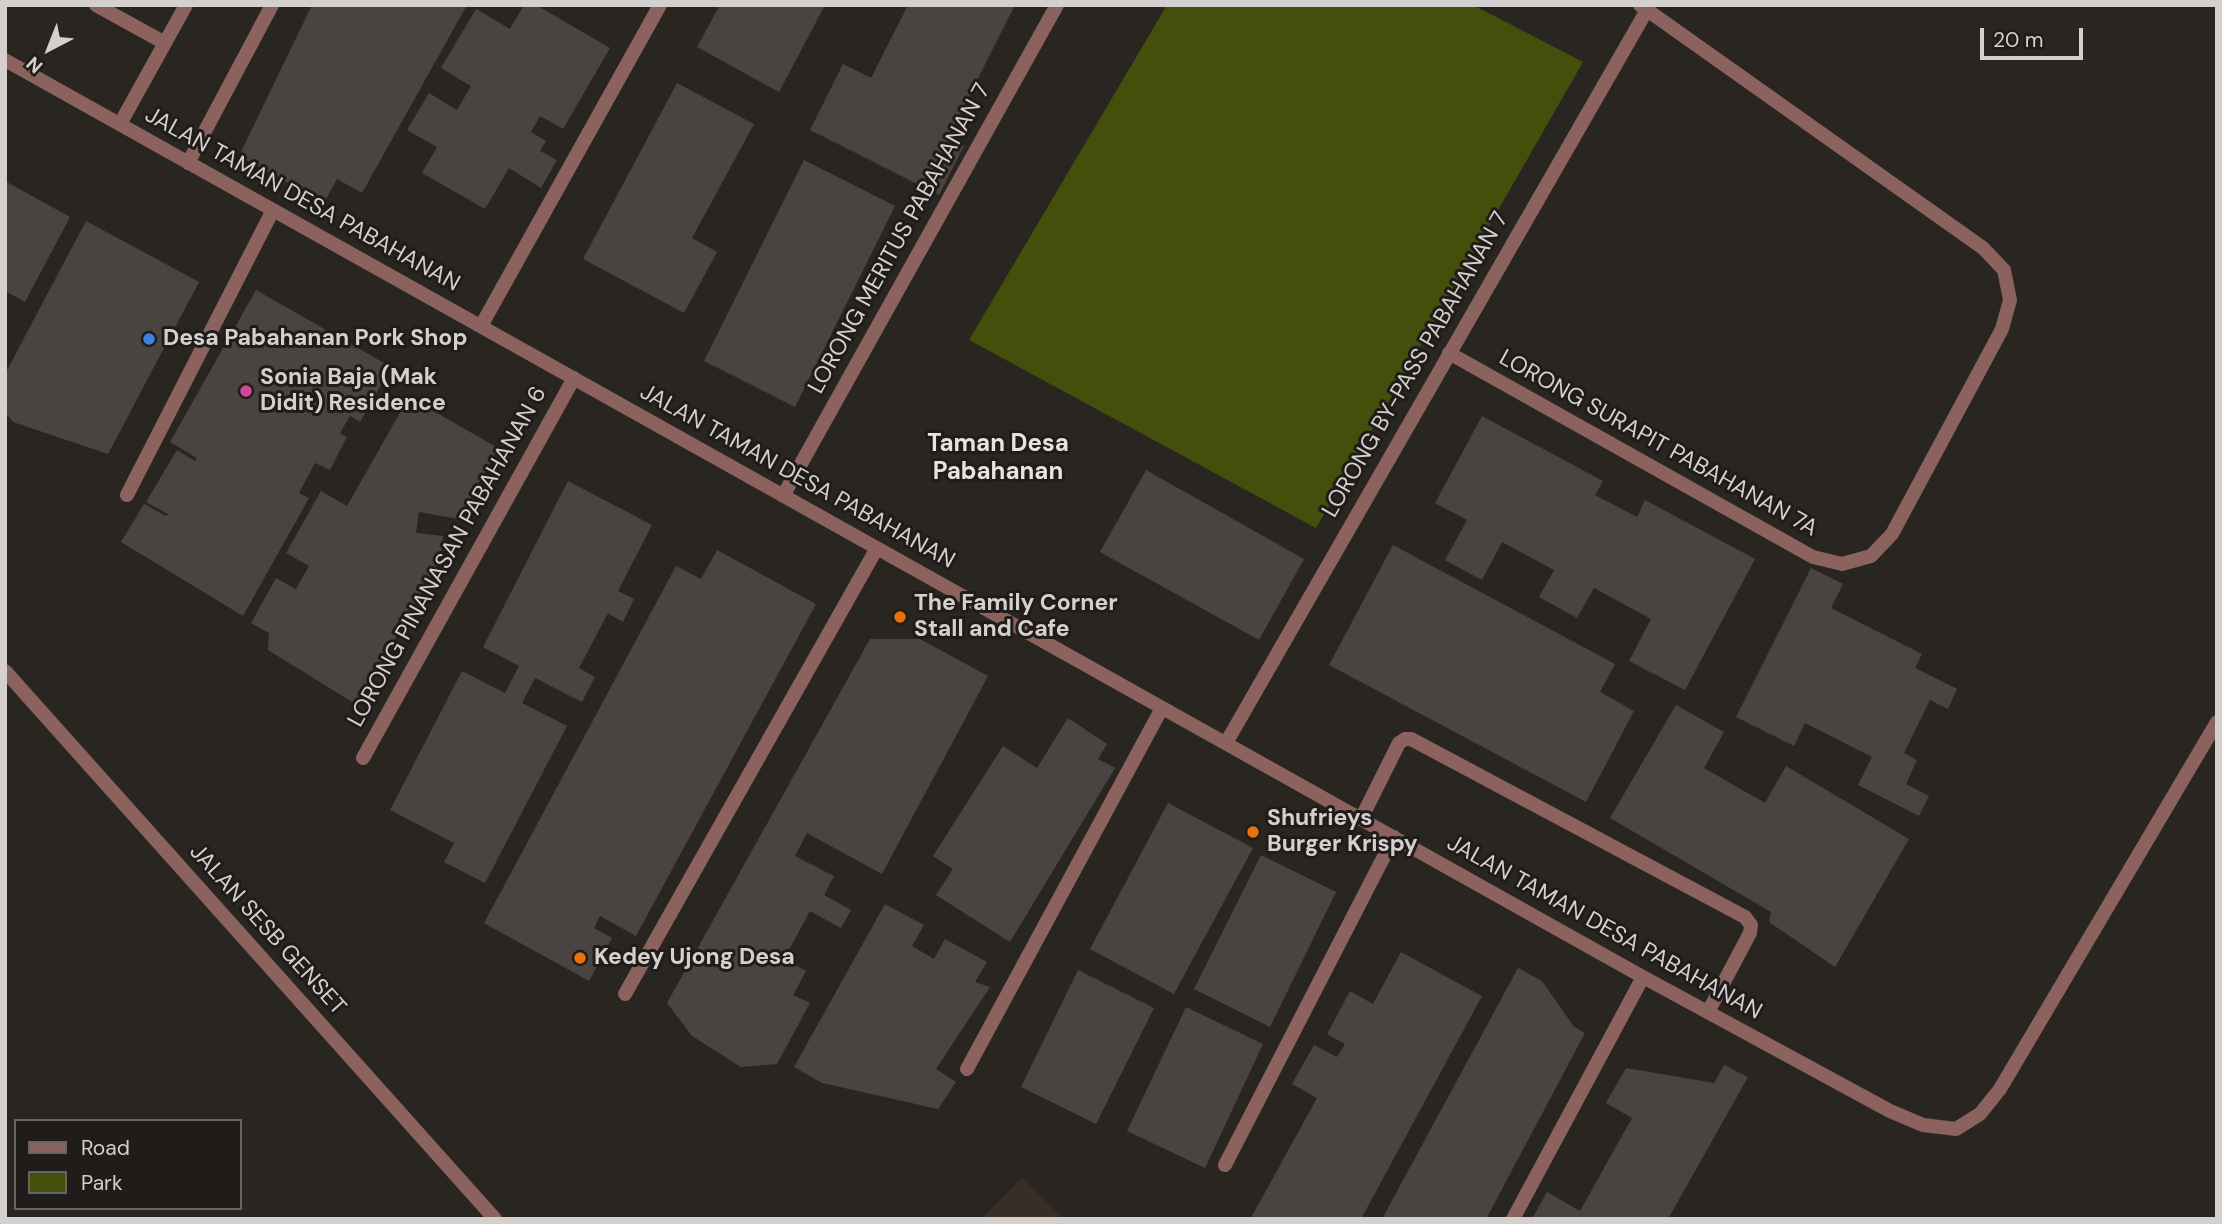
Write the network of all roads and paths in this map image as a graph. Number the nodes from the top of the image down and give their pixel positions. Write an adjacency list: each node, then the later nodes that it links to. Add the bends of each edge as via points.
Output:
1 (96, 5): 7 (street)
2 (186, 5): 7 (street)
3 (272, 5): 10 (street)
4 (660, 5): 12 (street)
5 (1057, 5): 16 (street, LORONG MERITUS PABAHANAN 7)
6 (1643, 7): 13 (street, LORONG BY-PASS PABAHANAN 7); 13 (street, LORONG SURAPIT PABAHANAN 7A, via 1983,247 2004,270 2010,300 2002,329 1892,534 1871,556 1842,564 1813,557)
7 (165, 43): 9 (street)
8 (5, 60): 9 (street, JALAN TAMAN DESA PABAHANAN)
9 (120, 124): 10 (street, JALAN TAMAN DESA PABAHANAN)
10 (188, 163): 11 (street, JALAN TAMAN DESA PABAHANAN)
11 (273, 210): 12 (street, JALAN TAMAN DESA PABAHANAN); 15 (street)
12 (481, 326): 14 (street, JALAN TAMAN DESA PABAHANAN)
13 (1449, 354): 21 (street, LORONG BY-PASS PABAHANAN 7)
14 (574, 378): 16 (street, JALAN TAMAN DESA PABAHANAN); 22 (street, LORONG PINANASAN PABAHANAN 6)
15 (127, 495)
16 (783, 496): 17 (street, JALAN TAMAN DESA PABAHANAN)
17 (877, 548): 19 (street, JALAN TAMAN DESA PABAHANAN); 26 (street)
18 (5, 671): 30 (street, JALAN SESB GENSET)
19 (1163, 708): 21 (street, JALAN TAMAN DESA PABAHANAN); 28 (street)
20 (2217, 722): 27 (street, JALAN TAMAN DESA PABAHANAN, via 2000,1089 1980,1114 1955,1129 1923,1125 1890,1111)
21 (1226, 743): 23 (street, JALAN TAMAN DESA PABAHANAN)
22 (363, 758)
23 (1361, 819): 24 (street, JALAN TAMAN DESA PABAHANAN); 27 (street, via 1399,743 1411,739 1745,917 1750,933)
24 (1394, 837): 25 (street, JALAN TAMAN DESA PABAHANAN); 29 (street)
25 (1643, 977): 27 (street, JALAN TAMAN DESA PABAHANAN); 31 (street)
26 (625, 994)
27 (1708, 1012)
28 (967, 1069)
29 (1224, 1165)
30 (495, 1219)
31 (1513, 1219)

